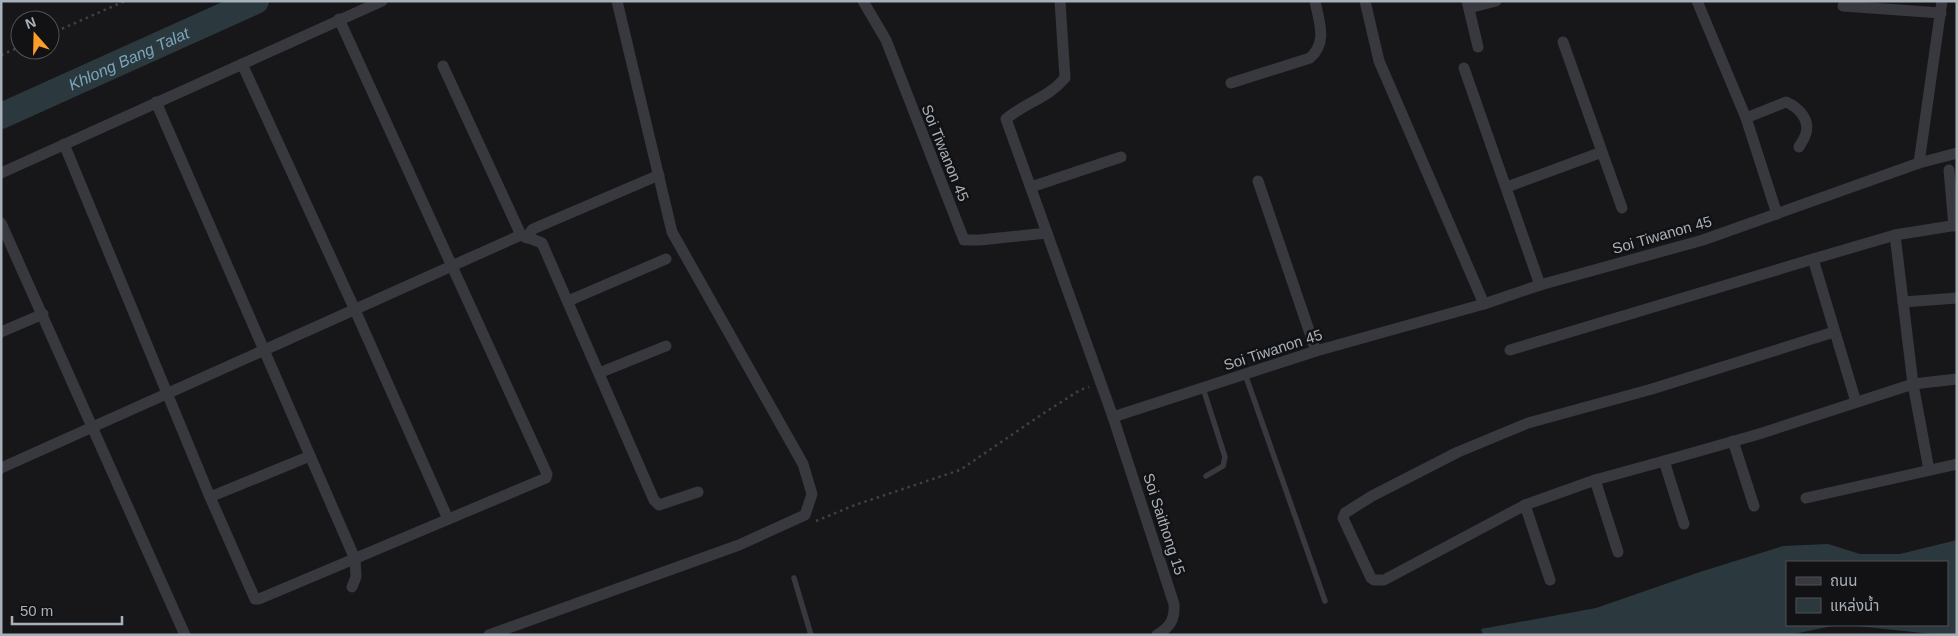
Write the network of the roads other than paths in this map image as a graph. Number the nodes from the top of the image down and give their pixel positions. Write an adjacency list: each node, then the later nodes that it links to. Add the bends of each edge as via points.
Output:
1 (382, 1): 12 (street)
2 (616, 1): 29 (street)
3 (863, 1): 37 (street, Soi Tiwanon 45, via 886,40 964,240)
4 (1060, 1): 32 (street, via 1065,78 1047,96 1018,110 1006,120)
5 (1315, 1): 18 (street, via 1321,40 1318,51 1310,58)
6 (1365, 1): 47 (street, via 1379,61)
7 (1496, 1): 9 (street)
8 (1697, 1): 20 (street)
9 (1468, 5): 14 (street)
10 (1843, 6): 11 (street)
11 (1942, 7): 26 (street)
12 (339, 19): 15 (street); 42 (street)
13 (1563, 42): 23 (street)
14 (1478, 47)
15 (242, 64): 19 (street); 48 (street)
16 (443, 66): 39 (street)
17 (1464, 68): 31 (street)
18 (1231, 83)
19 (156, 102): 21 (street); 53 (street)
20 (1746, 118): 22 (street, via 1786,102 1793,104 1800,109 1807,132); 34 (street)
21 (64, 144): 28 (street); 61 (street)
22 (1799, 147)
23 (1602, 152): 31 (street); 33 (street)
24 (1957, 153): 26 (street, Soi Tiwanon 45)
25 (1121, 157): 32 (street)
26 (1919, 163): 34 (street, Soi Tiwanon 45)
27 (1948, 170): 36 (street)
28 (1, 173)
29 (659, 175): 39 (street, via 532,229); 87 (street, via 672,232 803,464 812,494 805,516 739,545)
30 (1258, 181): 55 (street)
31 (1507, 186): 43 (street)
32 (1031, 187): 37 (street)
33 (1622, 208)
34 (1777, 214): 43 (street, Soi Tiwanon 45, via 1703,240)
35 (1, 223): 49 (street)
36 (1955, 225): 38 (street)
37 (1047, 233): 63 (street)
38 (1895, 235): 40 (street); 46 (street)
39 (524, 236): 42 (street); 45 (street, via 542,243)
40 (1813, 259): 51 (street); 54 (street)
41 (666, 260): 45 (street)
42 (452, 266): 48 (street); 78 (street, via 548,476)
43 (1540, 285): 47 (street, Soi Tiwanon 45)
44 (1957, 298): 46 (street)
45 (568, 301): 56 (street)
46 (1903, 302): 59 (street)
47 (1484, 304): 55 (street, Soi Tiwanon 45)
48 (355, 310): 53 (street); 78 (street)
49 (43, 314): 50 (street); 64 (street)
50 (1, 332)
51 (1834, 332): 62 (street); 76 (street, via 1652,389 1528,423 1458,452 1372,496 1345,513 1343,518 1371,578 1384,580)
52 (666, 346): 56 (street)
53 (264, 350): 61 (street); 66 (street)
54 (1510, 350)
55 (1316, 351): 57 (street, Soi Tiwanon 45)
56 (599, 372): 73 (street, via 656,504)
57 (1245, 374): 60 (street, Soi Tiwanon 45); 85 (lane)
58 (1957, 379): 59 (street)
59 (1913, 384): 62 (street); 70 (street)
60 (1203, 388): 63 (street, Soi Tiwanon 45); 71 (lane, via 1226,456 1224,466)
61 (168, 393): 64 (street); 74 (street)
62 (1856, 402): 65 (street)
63 (1113, 417): 89 (street, Soi Saithong 15, via 1174,604 1170,626)
64 (92, 426): 69 (street); 86 (street)
65 (1733, 441): 67 (street); 77 (street)
66 (310, 456): 74 (street); 81 (street)
67 (1664, 461): 72 (street); 79 (street)
68 (1957, 464): 70 (street)
69 (1, 468)
70 (1930, 470): 75 (street)
71 (1206, 476)
72 (1596, 480): 76 (street); 80 (street)
73 (698, 492)
74 (210, 497): 81 (street, via 255,599)
75 (1806, 498)
76 (1524, 505): 83 (street)
77 (1754, 506)
78 (448, 519): 81 (street)
79 (1684, 524)
80 (1618, 552)
81 (356, 559): 84 (street, via 356,577)
82 (794, 578): 88 (lane)
83 (1550, 580)
84 (352, 587)
85 (1325, 601)
86 (185, 635)
87 (488, 635)
88 (810, 635)
89 (1157, 635)

